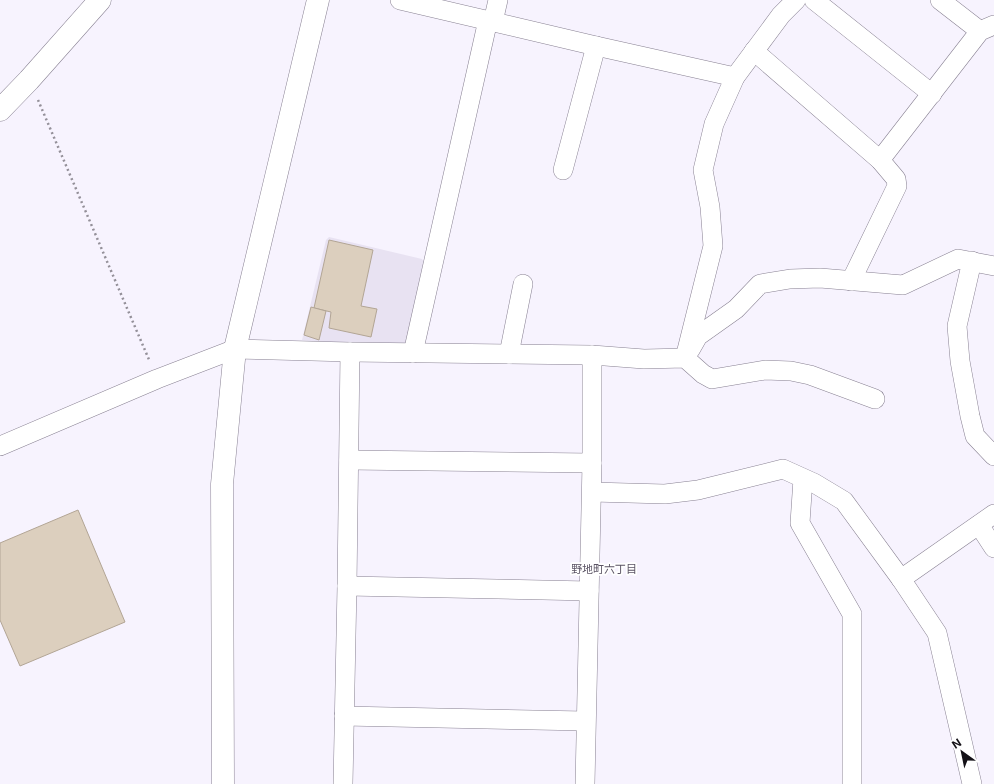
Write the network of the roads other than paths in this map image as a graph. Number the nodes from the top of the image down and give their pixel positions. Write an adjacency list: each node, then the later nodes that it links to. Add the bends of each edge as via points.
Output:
1 (100, 0): 14 (street)
2 (318, 0): 21 (street)
3 (400, 0): 8 (street)
4 (498, 0): 8 (street)
5 (796, 0): 11 (street, via 781,15)
6 (814, 0): 13 (street)
7 (940, 0): 9 (street)
8 (491, 21): 10 (street); 23 (street)
9 (987, 28): 13 (street)
10 (596, 46): 12 (street); 16 (street)
11 (754, 51): 12 (street); 15 (street)
12 (735, 77): 26 (street, via 714,124 703,170 710,207 712,246)
13 (932, 94): 15 (street)
14 (0, 110)
15 (880, 160): 19 (street, via 896,179 897,186)
16 (563, 170)
17 (972, 261): 18 (street); 19 (street, via 958,259 902,285); 29 (street, via 957,326 960,361 975,436)
18 (994, 265)
19 (851, 281): 26 (street, via 820,278 760,284 736,309 698,336)
20 (522, 284): 24 (street)
21 (235, 349): 22 (street); 28 (street, via 157,379); 41 (street, via 222,484)
22 (350, 352): 23 (street); 30 (street)
23 (413, 353): 24 (street)
24 (509, 354): 25 (street)
25 (592, 356): 26 (street); 31 (street)
26 (685, 358): 27 (street, via 712,379 765,370 791,371 810,375)
27 (875, 399)
28 (0, 446)
29 (994, 456)
30 (349, 460): 31 (street); 37 (street)
31 (592, 463): 33 (street)
32 (803, 479): 33 (street, via 783,469 698,490 665,494); 36 (street, via 844,501); 44 (street, via 800,523 852,614)
33 (592, 492): 38 (street)
34 (987, 520): 35 (street); 36 (street)
35 (994, 548)
36 (902, 579): 45 (street, via 937,633)
37 (347, 586): 38 (street); 39 (street)
38 (589, 591): 40 (street)
39 (344, 716): 40 (street); 42 (street)
40 (585, 721): 43 (street)
41 (223, 784)
42 (343, 784)
43 (584, 784)
44 (852, 784)
45 (972, 784)

